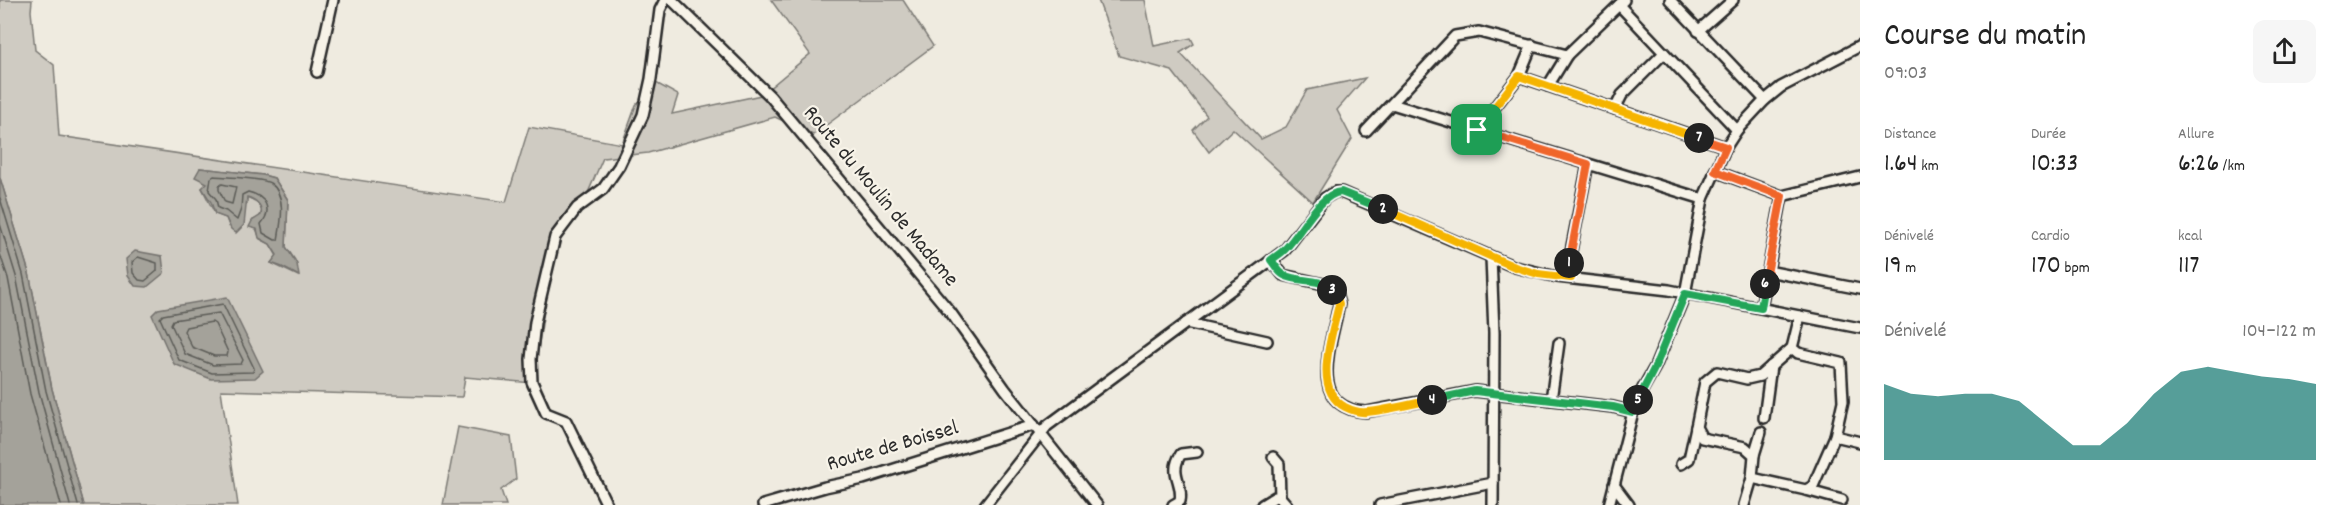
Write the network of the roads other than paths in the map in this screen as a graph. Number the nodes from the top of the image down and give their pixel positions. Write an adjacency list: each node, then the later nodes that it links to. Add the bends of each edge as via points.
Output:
1 (333, 0): 12 (street)
2 (665, 0): 60 (street, via 660,10 643,115 619,166 603,189 577,208 555,237 535,322 532,382 541,406 546,413 566,421)
3 (672, 0): 46 (street, Route du Moulin de Madame, via 770,96 951,313)
4 (1670, 0): 7 (street)
5 (1733, 0): 7 (street)
6 (1622, 3): 10 (street); 11 (street)
7 (1698, 31): 15 (street)
8 (1532, 45): 11 (street); 13 (street); 16 (street, via 1479,32 1455,36)
9 (1860, 46): 15 (street, via 1781,87)
10 (1664, 53): 17 (street, via 1622,96); 19 (street)
11 (1567, 55): 14 (street)
12 (317, 72)
13 (1519, 76): 14 (street); 18 (street)
14 (1548, 86): 17 (street)
15 (1765, 100): 19 (street)
16 (1392, 104): 18 (street); 20 (street)
17 (1615, 109): 21 (street)
18 (1477, 130): 22 (street)
19 (1737, 130): 21 (street)
20 (1366, 131)
21 (1726, 147): 23 (street)
22 (1588, 164): 26 (street); 30 (street, via 1569,261)
23 (1715, 171): 25 (street); 26 (street)
24 (1859, 181): 25 (street)
25 (1782, 196): 29 (street)
26 (1703, 199): 32 (street)
27 (1491, 257): 28 (street, via 1335,192 1325,198 1285,250); 30 (street, via 1538,274); 41 (street)
28 (1271, 260): 35 (street); 41 (street, via 1283,275 1328,285 1336,294 1339,304 1326,383 1331,396 1341,405 1366,412 1475,391)
29 (1768, 271): 31 (street); 33 (street)
30 (1571, 278): 32 (street)
31 (1860, 289)
32 (1685, 294): 33 (street); 43 (street)
33 (1761, 308): 34 (street)
34 (1800, 315): 36 (street); 39 (street)
35 (1186, 322): 37 (street); 46 (street)
36 (1860, 328)
37 (1267, 340)
38 (1559, 343): 42 (street)
39 (1792, 348): 40 (street); 48 (street, via 1798,353 1841,363 1843,401)
40 (1772, 366): 44 (street); 45 (street, via 1760,376 1747,379 1717,372 1705,382)
41 (1494, 392): 42 (street); 55 (street)
42 (1551, 400): 43 (street)
43 (1633, 412): 56 (street)
44 (1764, 418)
45 (1696, 427): 51 (street, via 1702,438 1745,447); 53 (street, via 1689,459)
46 (1037, 429): 61 (street, Route de Boissel); 62 (street); 63 (street, Route du Moulin de Madame)
47 (1761, 432): 51 (street)
48 (1835, 436): 49 (street); 57 (street, via 1818,478)
49 (1860, 442)
50 (1197, 452): 64 (street, via 1181,454 1175,463 1176,480 1182,492 1180,501)
51 (1754, 455): 54 (street)
52 (1273, 458): 59 (street, via 1280,464)
53 (1681, 464)
54 (1752, 478): 57 (street); 70 (street)
55 (1493, 483): 66 (street); 67 (street)
56 (1614, 485): 68 (street); 69 (street)
57 (1806, 490): 58 (street)
58 (1842, 500)
59 (1284, 501): 65 (street, via 1275,497)
60 (608, 505)
61 (763, 505)
62 (985, 505)
63 (1097, 505)
64 (1173, 505)
65 (1262, 505)
66 (1380, 505)
67 (1493, 505)
68 (1609, 505)
69 (1629, 505)
70 (1744, 505)

